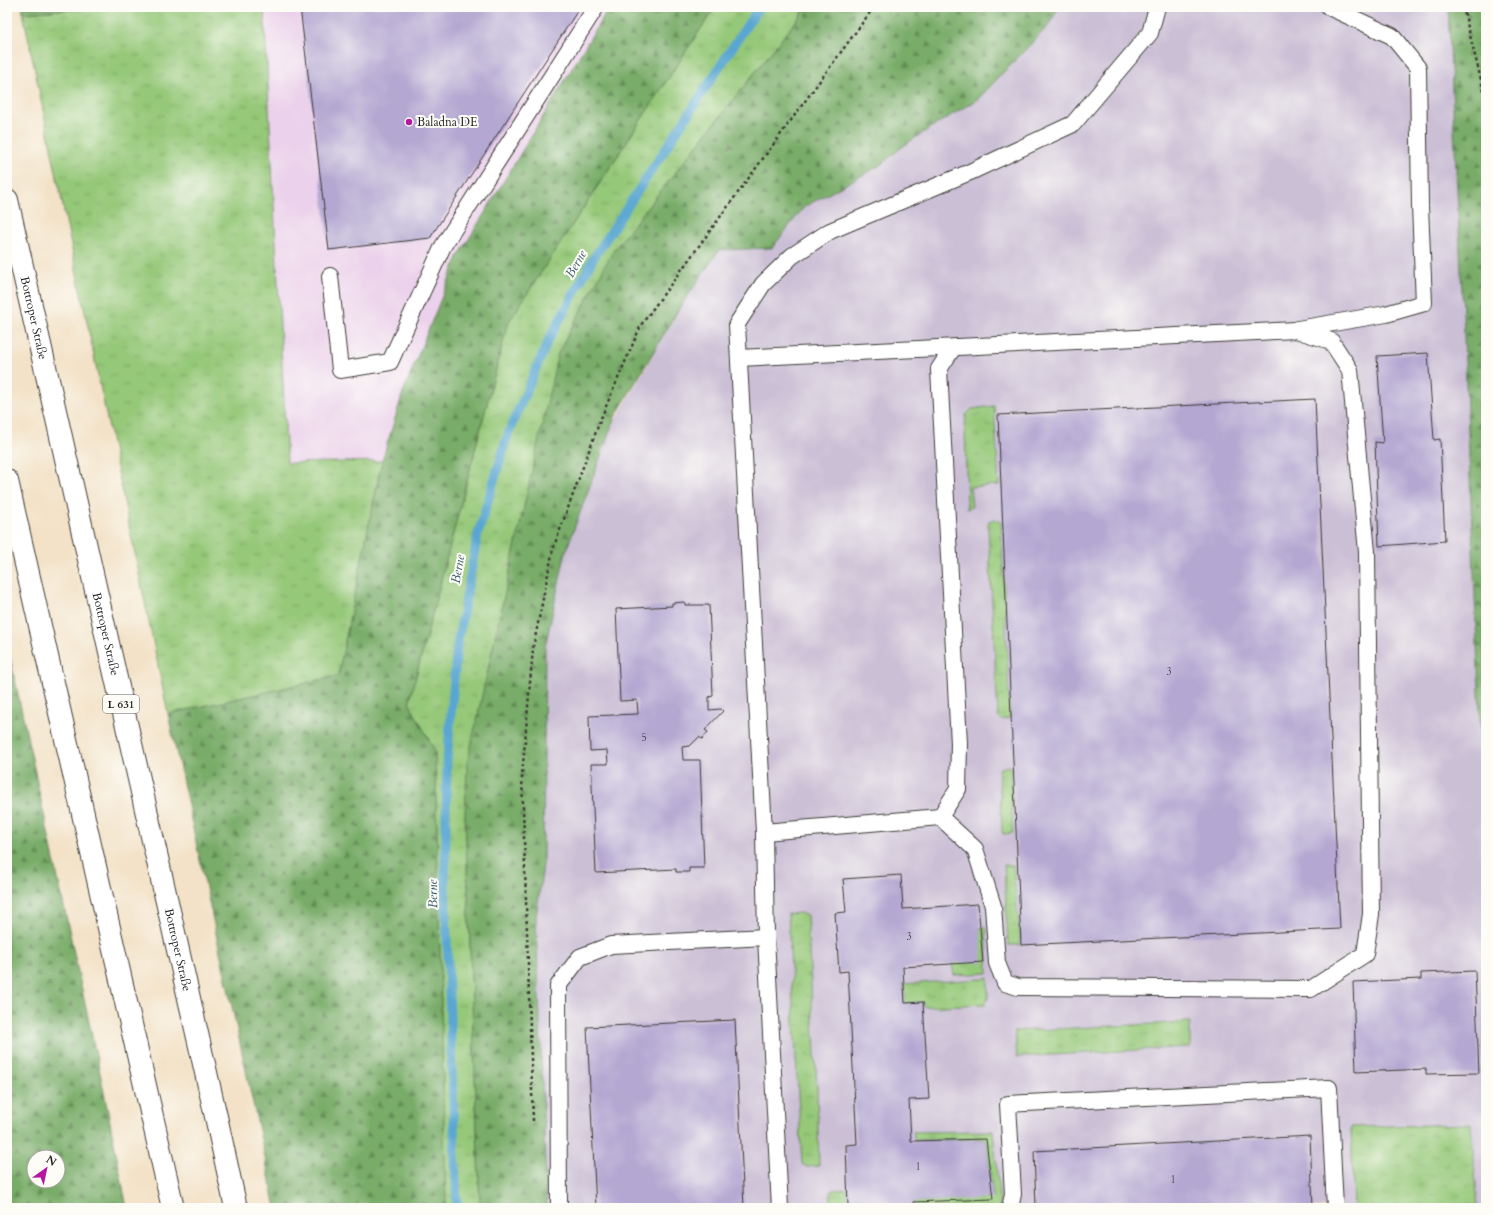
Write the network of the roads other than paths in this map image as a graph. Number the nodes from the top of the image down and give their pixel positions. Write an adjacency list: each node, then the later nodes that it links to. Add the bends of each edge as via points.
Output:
1 (596, 7): 5 (lane, via 443,246 390,362 340,370)
2 (1157, 7): 8 (lane, via 1150,33 1073,124 970,172 830,230 792,256 763,284 737,324)
3 (1330, 7): 6 (lane, via 1392,36 1418,68 1424,303 1386,314)
4 (7, 200): 14 (main road, Bottroper Straße / L 631)
5 (330, 276)
6 (1296, 330): 7 (lane); 10 (lane, via 1331,341 1350,370 1367,552 1371,914 1365,954 1311,988 1018,987 1005,983 997,963 993,906 975,849)
7 (953, 348): 8 (lane); 10 (lane, via 939,369 959,743 958,789)
8 (739, 358): 11 (lane)
9 (7, 481): 13 (main road)
10 (940, 817): 11 (lane)
11 (764, 832): 12 (lane)
12 (766, 937): 15 (lane, via 611,945 580,957 558,986); 16 (lane)
13 (173, 1208)
14 (236, 1208)
15 (559, 1208)
16 (780, 1208)
17 (1010, 1208): 18 (lane, via 1013,1194 1008,1104 1329,1088)
18 (1335, 1208)

